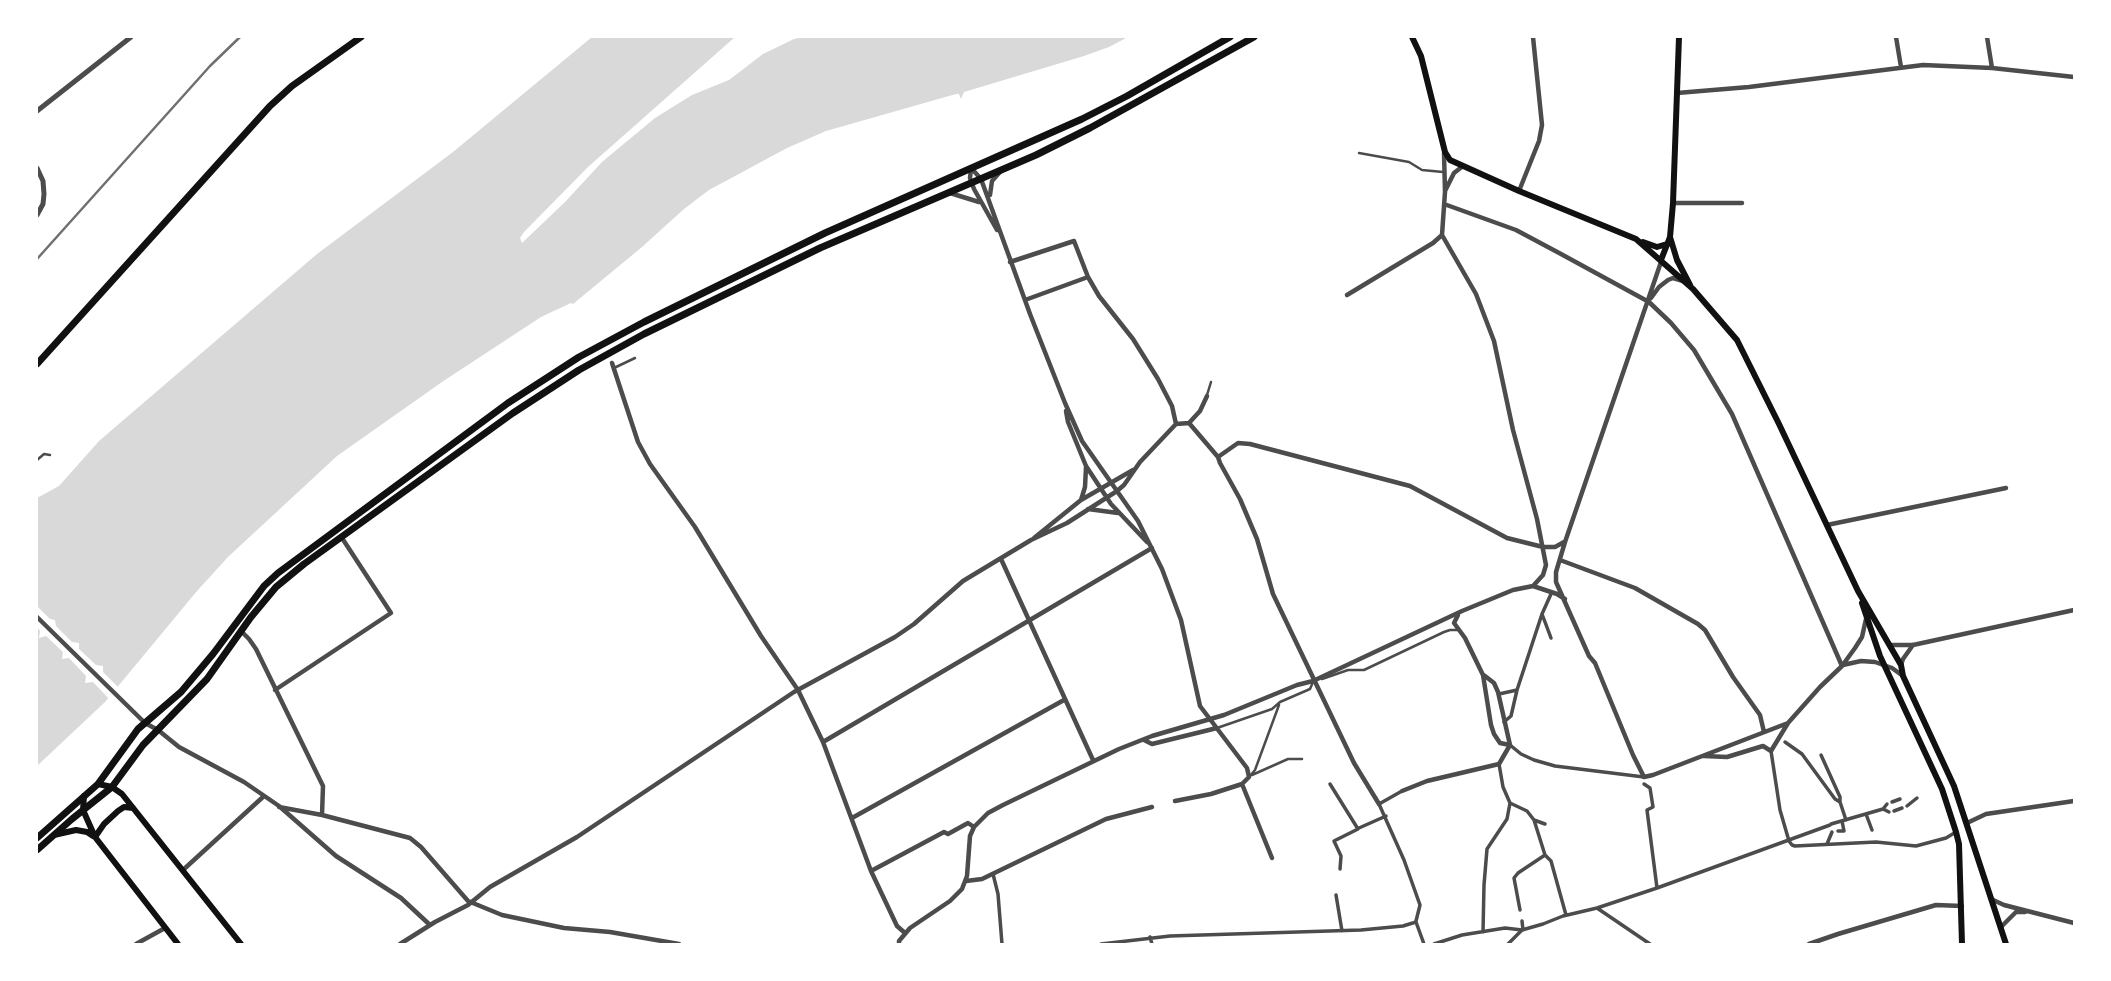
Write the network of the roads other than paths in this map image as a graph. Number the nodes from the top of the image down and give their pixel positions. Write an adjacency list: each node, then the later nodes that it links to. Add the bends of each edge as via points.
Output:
1 (131, 37): 14 (street)
2 (361, 37): 46 (main road, via 270,106)
3 (1230, 37): 19 (main road, via 1127,96)
4 (1254, 37): 20 (main road, via 1090,128)
5 (1412, 37): 15 (main road, via 1421,56)
6 (1533, 37): 24 (street, via 1542,125)
7 (1679, 37): 13 (main road)
8 (1896, 37): 10 (street)
9 (1987, 37): 11 (street)
10 (1901, 67): 11 (street); 13 (street)
11 (1992, 68): 12 (street)
12 (2074, 77)
13 (1677, 93): 29 (main road)
14 (37, 111)
15 (1444, 152): 17 (main road); 21 (street)
16 (1359, 153): 21 (lane)
17 (1463, 166): 24 (main road); 25 (street)
18 (37, 168): 32 (street, via 44,194)
19 (972, 168): 22 (street); 23 (street); 66 (main road, via 825,233 579,357 508,403)
20 (1004, 169): 22 (main road); 27 (street, via 992,181)
21 (1444, 173): 25 (street)
22 (981, 179): 23 (main road); 27 (street)
23 (972, 183): 26 (main road); 28 (street)
24 (1519, 191): 35 (main road)
25 (1445, 192): 31 (street)
26 (949, 193): 28 (street); 68 (main road, via 820,248 579,370)
27 (989, 200): 34 (street)
28 (979, 202): 34 (street)
29 (1673, 203): 30 (street); 36 (main road)
30 (1742, 203)
31 (1444, 204): 33 (street); 44 (street, via 1516,230)
32 (37, 215)
33 (1442, 235): 42 (street); 71 (street, via 1486,316)
34 (1002, 239): 38 (street)
35 (1636, 239): 36 (main road, via 1654,247); 37 (main road)
36 (1669, 241): 37 (main road); 41 (main road)
37 (1661, 260): 40 (main road); 44 (street)
38 (1010, 262): 39 (street, via 1074,241); 43 (street)
39 (1088, 277): 43 (street); 52 (street, via 1158,379)
40 (1684, 281): 41 (main road); 44 (street, via 1668,280)
41 (1693, 289): 67 (main road, via 1737,340)
42 (1347, 295)
43 (1025, 300): 50 (street)
44 (1649, 302): 70 (street); 94 (street, via 1694,350 1721,394)
45 (635, 358): 47 (lane)
46 (37, 364)
47 (613, 365): 99 (street, via 638,442 650,464)
48 (1211, 382): 49 (lane)
49 (1207, 396): 51 (street)
50 (1065, 403): 56 (street); 58 (street, via 1082,441)
51 (1189, 423): 52 (street); 54 (street)
52 (1176, 424): 57 (street)
53 (50, 455): 55 (lane)
54 (1218, 457): 71 (street, via 1242,443 1410,486 1507,538); 97 (street, via 1249,519 1270,587)
55 (37, 460)
56 (1086, 467): 59 (street); 63 (street)
57 (1134, 469): 58 (street); 61 (street)
58 (1110, 482): 59 (street); 61 (street)
59 (1100, 488): 62 (street); 63 (street)
60 (2006, 488): 67 (street)
61 (1117, 491): 62 (street); 72 (street)
62 (1106, 497): 64 (street); 65 (street)
63 (1081, 500): 69 (street)
64 (1087, 509): 65 (street); 69 (street)
65 (1120, 513): 72 (street)
66 (352, 518): 68 (main road); 88 (main road, via 278,573)
67 (1827, 525): 76 (main road)
68 (342, 538): 87 (main road, via 276,587); 98 (street, via 391,613)
69 (1031, 540): 73 (street)
70 (1565, 542): 71 (street); 74 (street)
71 (1543, 547): 75 (street, via 1545,572)
72 (1152, 548): 84 (street); 104 (street, via 1181,620 1200,706)
73 (1001, 559): 84 (street); 99 (street, via 956,586 895,637)
74 (1560, 560): 78 (street, via 1556,582); 110 (street, via 1635,588 1698,624 1760,715)
75 (1533, 586): 78 (street); 80 (street)
76 (1858, 591): 83 (main road); 90 (main road)
77 (1551, 594): 81 (street)
78 (1564, 599): 121 (street)
79 (2074, 610): 91 (street)
80 (1462, 611): 85 (street); 86 (street, via 1454,622)
81 (1542, 614): 89 (street); 100 (street)
82 (37, 617): 106 (street)
83 (1866, 617): 92 (main road); 94 (street, via 1862,637)
84 (1029, 621): 102 (street); 113 (street)
85 (1438, 623): 86 (street); 97 (street)
86 (1460, 630): 95 (street); 97 (lane, via 1450,629 1364,670)
87 (241, 631): 88 (main road); 98 (street); 109 (main road, via 200,688)
88 (229, 632): 106 (main road, via 181,692)
89 (1551, 638)
90 (1889, 644): 91 (street); 93 (main road)
91 (1913, 645): 93 (street)
92 (1883, 664): 94 (street, via 1861,661); 96 (street); 155 (main road, via 1942,789)
93 (1901, 665): 96 (main road)
94 (1842, 666): 107 (street)
95 (1483, 675): 101 (street); 114 (street, via 1490,725 1500,743)
96 (1903, 676): 149 (main road)
97 (1313, 681): 103 (lane, via 1310,689); 104 (street); 137 (street)
98 (275, 690): 144 (street, via 323,786)
99 (798, 690): 113 (street); 173 (street)
100 (1517, 690): 101 (street); 105 (street, via 1511,716)
101 (1499, 694): 105 (street)
102 (1064, 699): 119 (street); 146 (street)
103 (1280, 702): 108 (lane); 122 (lane)
104 (1210, 719): 108 (street); 111 (street)
105 (1504, 722): 114 (street)
106 (145, 723): 109 (street); 123 (main road)
107 (1788, 723): 110 (street); 112 (street)
108 (1217, 728): 111 (street, via 1152,744); 122 (street, via 1245,764)
109 (158, 730): 127 (main road); 130 (street)
110 (1764, 732): 117 (street)
111 (1143, 740): 119 (street)
112 (1782, 740): 115 (street); 134 (street, via 1802,754)
113 (823, 742): 146 (street)
114 (1510, 745): 120 (street); 121 (street, via 1547,764)
115 (1771, 751): 117 (street, via 1763,746 1727,757); 159 (street)
116 (1821, 755): 134 (street)
117 (1703, 756): 121 (street)
118 (1302, 759): 122 (lane, via 1288,759)
119 (1093, 760): 151 (street, via 1003,805)
120 (1499, 764): 128 (street); 136 (street)
121 (1644, 776)
122 (1249, 777): 124 (street)
123 (98, 783): 127 (main road); 129 (main road)
124 (1242, 784): 133 (street); 164 (street)
125 (1330, 784): 152 (street)
126 (1644, 786): 170 (street, via 1650,788 1653,807 1647,810)
127 (112, 787): 140 (main road); 142 (main road)
128 (1402, 791): 137 (street)
129 (84, 796): 142 (main road); 158 (main road)
130 (264, 796): 138 (street); 166 (street)
131 (1917, 798): 141 (street, via 1905,807)
132 (1900, 799): 141 (street)
133 (1175, 802)
134 (1840, 802): 148 (street)
135 (2074, 802): 149 (street, via 1986,814)
136 (1510, 803): 147 (street); 187 (street, via 1507,819 1487,849)
137 (1379, 804): 145 (street)
138 (279, 806): 144 (street); 182 (street, via 309,835 401,898)
139 (1152, 807): 168 (street, via 1097,822)
140 (133, 808): 157 (main road, via 118,811); 166 (main road)
141 (1883, 809): 143 (street)
142 (83, 810): 156 (main road); 157 (main road)
143 (1866, 814): 148 (street); 160 (street)
144 (322, 815): 173 (street, via 410,838)
145 (1386, 816): 152 (street); 180 (street, via 1420,905)
146 (852, 818): 167 (street)
147 (1534, 820): 150 (street); 163 (street)
148 (1844, 821): 153 (street, via 1844,831); 159 (street)
149 (1967, 823): 155 (main road); 172 (main road)
150 (1545, 824)
151 (974, 827): 167 (street, via 968,823 944,832); 169 (street)
152 (1358, 829): 165 (street, via 1334,841 1341,856)
153 (1838, 831)
154 (1832, 832): 161 (street)
155 (1956, 832): 160 (street, via 1916,846); 174 (main road)
156 (52, 836): 157 (main road, via 76,830); 162 (main road)
157 (95, 837): 184 (main road)
158 (37, 838)
159 (1788, 841): 161 (street, via 1796,846); 170 (street)
160 (1876, 842): 161 (street)
161 (1827, 844)
162 (37, 850)
163 (1545, 855): 176 (street, via 1514,878); 178 (street, via 1551,861)
164 (1272, 858)
165 (1340, 869)
166 (183, 870): 193 (main road)
167 (871, 871): 188 (street, via 897,926)
168 (993, 874): 169 (street); 197 (street)
169 (966, 881): 188 (street, via 955,896)
170 (1657, 888): 175 (street)
171 (1336, 895): 186 (street)
172 (1991, 899): 177 (street); 183 (main road)
173 (471, 903): 182 (street); 195 (street, via 502,915 564,928)
174 (1962, 906): 204 (street, via 1936,905); 205 (main road)
175 (1597, 908): 178 (street); 203 (street)
176 (1520, 910)
177 (2035, 912): 181 (street); 183 (street, via 2016,912)
178 (1566, 915): 185 (street)
179 (1522, 921): 185 (street)
180 (1416, 922): 186 (street); 200 (street)
181 (2074, 923)
182 (430, 925): 194 (street)
183 (2001, 927): 206 (main road)
184 (165, 928): 191 (street); 192 (main road)
185 (1522, 930): 187 (street); 202 (street)
186 (1342, 931): 189 (street)
187 (1483, 932): 201 (street)
188 (905, 933): 196 (street)
189 (1150, 937): 190 (street); 199 (street)
190 (1109, 943): 198 (street)
191 (136, 944)
192 (178, 944)
193 (242, 944)
194 (400, 944)
195 (679, 944)
196 (899, 944)
197 (1002, 944)
198 (1101, 944)
199 (1152, 944)
200 (1424, 944)
201 (1434, 944)
202 (1508, 944)
203 (1650, 944)
204 (1809, 944)
205 (1962, 944)
206 (2006, 944)

